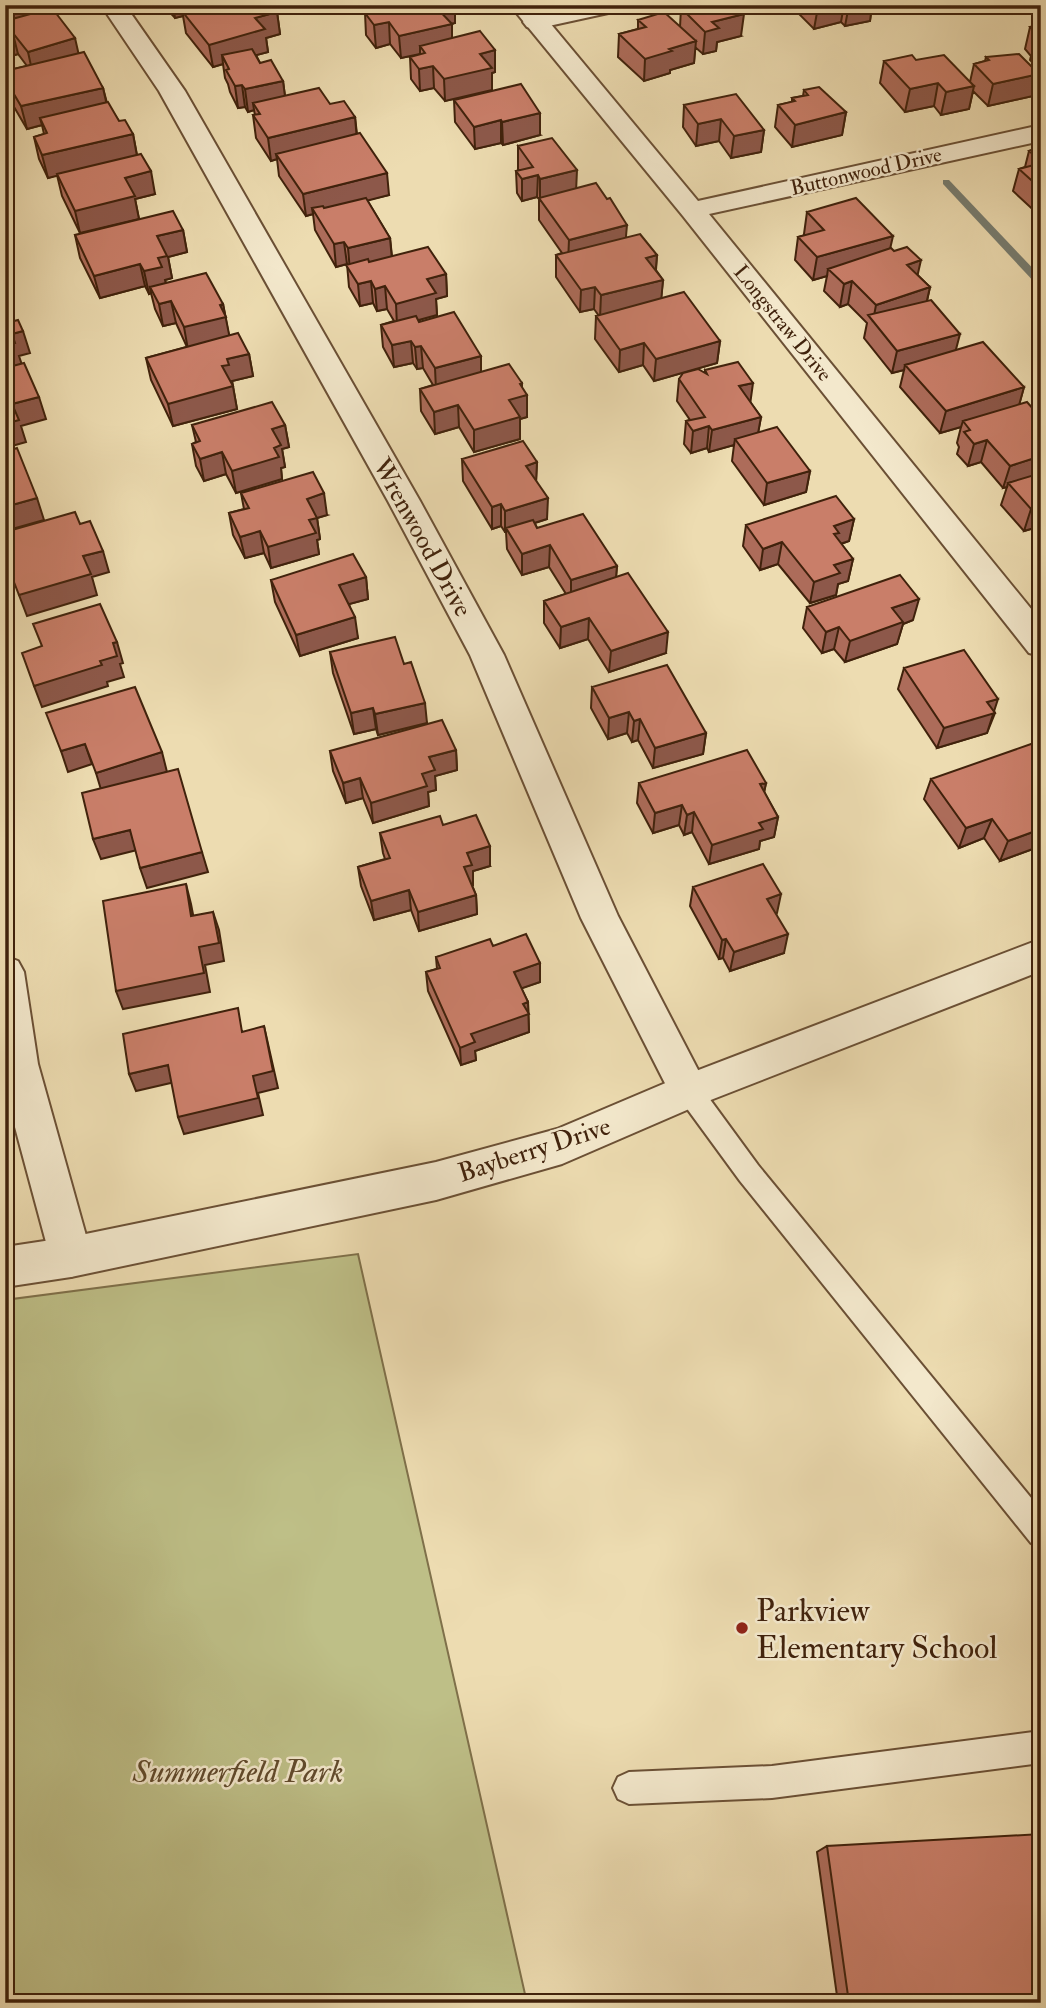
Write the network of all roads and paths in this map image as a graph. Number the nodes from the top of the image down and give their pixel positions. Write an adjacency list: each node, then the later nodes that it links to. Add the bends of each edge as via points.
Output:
1 (113, 5): 9 (street, Wrenwood Drive, via 172,91 487,654 600,918)
2 (614, 5): 3 (street)
3 (528, 14): 5 (street, Longstraw Drive)
4 (1041, 133): 5 (street, Buttonwood Drive)
5 (692, 210): 6 (street, Longstraw Drive)
6 (1041, 644)
7 (1041, 955): 9 (street, Bayberry Drive)
8 (5, 972): 10 (street, via 18,1064)
9 (688, 1091): 10 (street, Bayberry Drive, via 562,1146 436,1181); 12 (lane, via 749,1173)
10 (71, 1257): 11 (street, Bayberry Drive)
11 (5, 1267)
12 (1041, 1533)
13 (1041, 1748): 14 (lane, via 772,1782)
14 (629, 1788)

